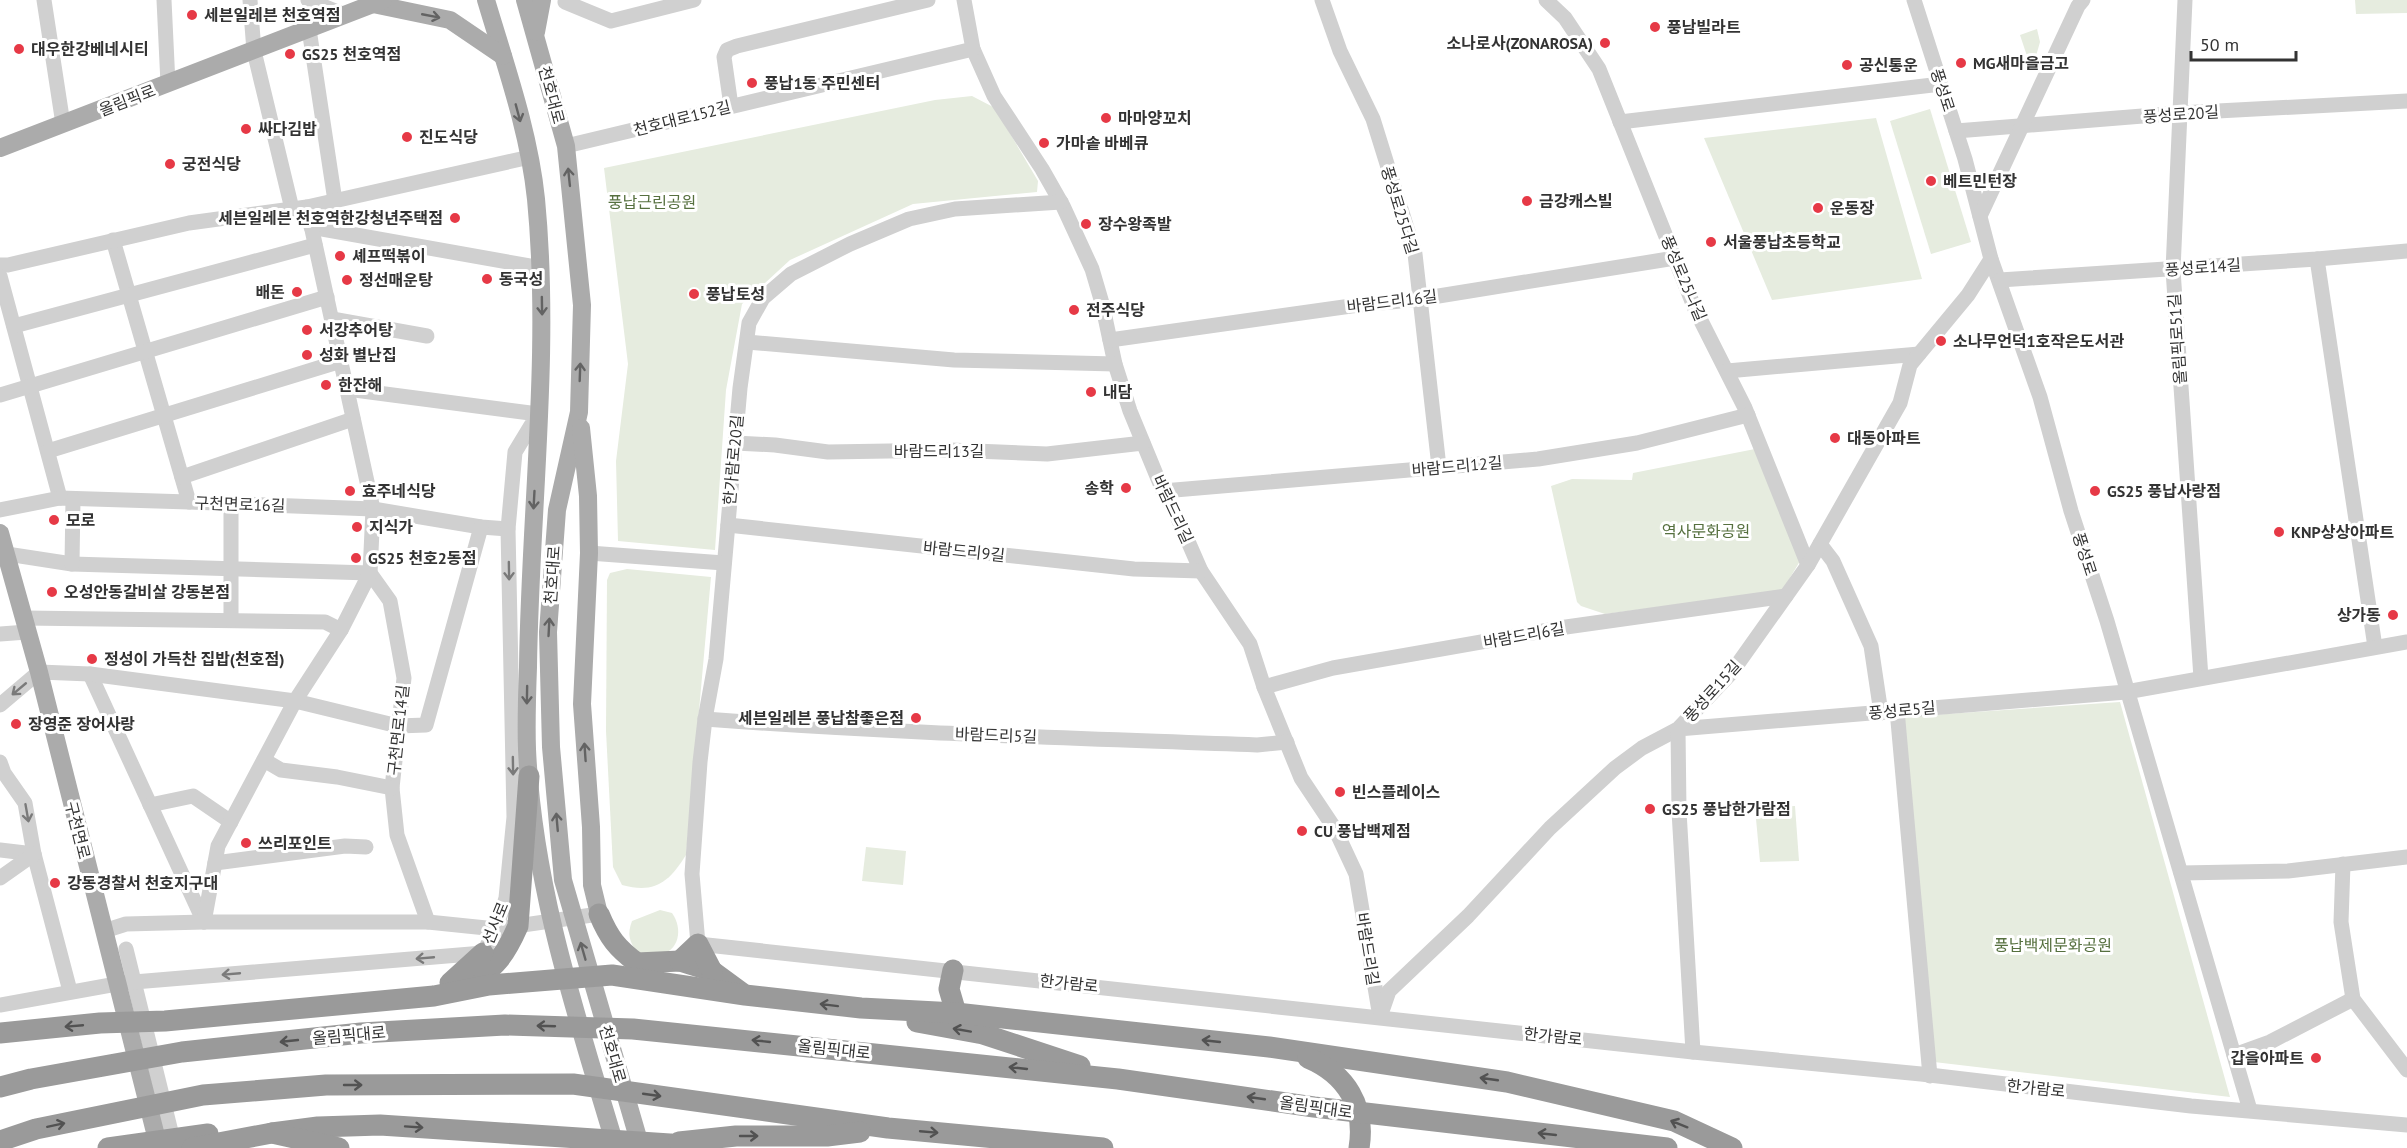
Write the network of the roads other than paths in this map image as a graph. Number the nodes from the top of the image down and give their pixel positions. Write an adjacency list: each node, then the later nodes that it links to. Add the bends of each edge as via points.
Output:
1 (44, 0): 30 (street)
2 (165, 0): 24 (street)
3 (250, 0): 22 (street)
4 (308, 0): 18 (street)
5 (486, 0): 23 (main road, 천호대로)
6 (525, 0): 20 (main road, 천호대로)
7 (542, 0): 20 (main road)
8 (694, 0): 17 (street, via 611,21)
9 (928, 0): 27 (street, via 727,50 724,57)
10 (1322, 0): 54 (street, 풍성로25다길, via 1340,51 1373,119 1415,254)
11 (1546, 0): 29 (street, 풍성로25나길, via 1565,18 1599,69)
12 (1914, 0): 25 (street, 풍성로)
13 (2083, 0): 31 (street)
14 (2186, 0): 28 (street, 올림픽로51길)
15 (378, 1): 18 (main road, 올림픽로); 23 (main road, one-way to 23, via 450,20)
16 (966, 1): 21 (street, 바람드리길)
17 (565, 2)
18 (345, 15): 19 (main road, 올림픽로)
19 (309, 29): 22 (main road, 올림픽로); 36 (street)
20 (536, 34): 33 (main road, 천호대로)
21 (973, 49): 27 (street, 천호대로152길); 37 (street, 바람드리길, via 994,96)
22 (254, 51): 24 (main road, 올림픽로); 38 (street)
23 (503, 56): 35 (main road, 천호대로, one-way to 35)
24 (168, 84): 30 (main road, 올림픽로)
25 (1941, 84): 29 (street); 32 (street, 풍성로)
26 (2407, 101): 28 (street, 풍성로20길)
27 (731, 106): 33 (street, 천호대로152길)
28 (2180, 113): 31 (street, 풍성로20길); 49 (street, 올림픽로51길)
29 (1620, 122): 44 (street, 풍성로25나길)
30 (63, 124): 34 (main road, 올림픽로)
31 (2021, 126): 32 (street, 풍성로20길); 39 (street)
32 (1956, 131): 39 (street, 풍성로)
33 (566, 146): 68 (main road, 천호대로, one-way to 33, via 582,305)
34 (0, 148)
35 (530, 157): 36 (street); 48 (main road, 천호대로)
36 (334, 201): 38 (street)
37 (1061, 202): 58 (street, 바람드리길, via 1092,269); 59 (street, 한가람로20길, via 954,209 909,219 791,274 763,298 749,323)
38 (300, 208): 40 (street); 41 (street, via 189,223)
39 (1980, 216): 45 (street, 풍성로)
40 (311, 227): 42 (street); 48 (street)
41 (113, 240): 47 (street); 52 (street)
42 (315, 245): 52 (street); 53 (street)
43 (2407, 251): 46 (street, 풍성로14길)
44 (1675, 258): 54 (street, 바람드리16길); 64 (street, 풍성로25나길, via 1695,309)
45 (1991, 259): 51 (street, 풍성로); 61 (street, 풍성로15길, via 1968,295)
46 (2317, 259): 49 (street, 풍성로14길); 103 (street)
47 (0, 265)
48 (541, 268): 70 (main road, 천호대로, one-way to 70)
49 (2173, 270): 51 (street, 풍성로14길); 106 (street, 올림픽로51길)
50 (0, 276): 56 (street)
51 (2000, 280): 108 (street, 풍성로, via 2040,397)
52 (129, 295): 56 (street); 60 (street)
53 (327, 297): 55 (street); 60 (street)
54 (1420, 299): 58 (street, 바람드리16길); 76 (street, 풍성로25다길)
55 (332, 319): 57 (street); 62 (street)
56 (14, 326): 65 (street)
57 (427, 336)
58 (1110, 339): 63 (street, 바람드리길)
59 (747, 342): 63 (street, via 954,360); 73 (street, 한가람로20길)
60 (145, 351): 65 (street); 69 (street)
61 (1919, 354): 64 (street); 88 (street, 풍성로15길, via 1910,365 1900,403)
62 (341, 361): 66 (street); 69 (street)
63 (1115, 364): 74 (street, 바람드리길)
64 (1727, 371): 71 (street, 풍성로25나길)
65 (30, 386): 67 (street); 75 (street)
66 (347, 389): 70 (street); 72 (street)
67 (0, 395)
68 (579, 412): 90 (main road, via 588,496); 171 (main road, 천호대로, one-way to 68, via 563,880 551,747 548,632 556,510)
69 (164, 414): 75 (street); 77 (street)
70 (538, 414): 86 (street, 선사로, via 515,452); 118 (main road, 천호대로, one-way to 118, via 528,628)
71 (1748, 415): 76 (street, 바람드리12길, via 1637,442 1538,459); 93 (street, 풍성로25나길)
72 (353, 419): 77 (street); 82 (street)
73 (735, 443): 74 (street, 바람드리13길, via 828,453 950,450 1047,454); 84 (street, 한가람로20길)
74 (1143, 443): 78 (street, 바람드리길)
75 (48, 451): 79 (street)
76 (1440, 467): 78 (street, 바람드리12길)
77 (182, 477): 80 (street)
78 (1163, 491): 95 (street, 바람드리길)
79 (67, 499): 80 (street, 구천면로16길); 83 (street, 구천면로16길); 92 (street)
80 (189, 502): 81 (street, 구천면로16길)
81 (231, 504): 82 (street, 구천면로16길); 94 (street)
82 (373, 509): 85 (street, 구천면로16길); 96 (street)
83 (0, 510)
84 (728, 525): 91 (street, 한가람로20길); 95 (street, 바람드리9길, via 1134,569)
85 (480, 527): 86 (street, 구천면로16길); 113 (street, via 426,725)
86 (508, 529): 133 (street, 선사로, one-way to 133, via 514,817 506,898)
87 (0, 533): 89 (main road, 구천면로)
88 (1820, 544): 93 (street, 풍성로15길); 111 (street, via 1833,561 1871,646)
89 (3, 553): 92 (street); 99 (main road, 구천면로)
90 (589, 553): 91 (street); 130 (main road, one-way to 90, via 592,885 582,704)
91 (724, 563): 112 (street, 한가람로20길, via 716,659)
92 (72, 564): 94 (street)
93 (1808, 565): 97 (street, 풍성로15길)
94 (230, 568): 96 (street); 98 (street)
95 (1201, 571): 107 (street, 바람드리길, via 1250,644)
96 (370, 573): 100 (street); 113 (street, 구천면로14길, via 390,601 404,678)
97 (1786, 596): 107 (street, 바람드리6길, via 1461,645 1333,668); 114 (street, 풍성로15길, via 1732,672)
98 (231, 620): 99 (street); 100 (street, via 325,622)
99 (26, 625): 101 (street); 104 (main road, 구천면로)
100 (341, 630): 109 (street)
101 (0, 634)
102 (2407, 642): 103 (street, 풍성로5길)
103 (2375, 647): 106 (street, 풍성로5길)
104 (39, 672): 105 (street); 110 (street, one-way to 110); 134 (main road, 구천면로)
105 (90, 674): 109 (street); 120 (street)
106 (2201, 678): 108 (street, 풍성로5길)
107 (1264, 687): 115 (street, 바람드리길)
108 (2127, 692): 111 (street, 풍성로5길); 128 (street, 풍성로)
109 (295, 701): 113 (street); 116 (street)
110 (0, 705)
111 (1889, 711): 114 (street, 풍성로5길); 156 (street)
112 (705, 719): 115 (street, 바람드리5길, via 1029,737 1257,745); 135 (street, 한가람로20길, via 692,874)
113 (398, 726): 119 (street, 구천면로14길)
114 (1678, 729): 150 (street, 풍성로15길, via 1615,768 1550,828 1389,991); 153 (street)
115 (1287, 742): 150 (street, 바람드리길, via 1301,778 1335,829 1356,874)
116 (264, 760): 119 (street, via 281,770); 121 (street)
117 (0, 762): 124 (street, one-way to 124, via 25,803)
118 (529, 776): 143 (highway, via 518,926 496,964 478,978); 170 (main road, 천호대로, via 538,854 558,955)
119 (392, 788): 132 (street, 구천면로14길, via 398,835)
120 (150, 805): 121 (street, via 193,796); 131 (street)
121 (231, 822): 126 (street, via 218,846)
122 (366, 847): 126 (street, via 345,846)
123 (0, 849): 124 (street)
124 (34, 854): 129 (street); 144 (street)
125 (2407, 857): 127 (street)
126 (215, 863): 131 (street)
127 (2343, 864): 128 (street, via 2288,871); 146 (street, via 2341,922)
128 (2181, 873): 154 (street, 풍성로)
129 (0, 878)
130 (599, 914): 133 (street); 139 (highway, via 618,948)
131 (204, 922): 132 (street); 134 (street, via 126,924)
132 (428, 922): 133 (street)
133 (496, 929): 137 (street, 선사로)
134 (104, 932): 136 (main road, 구천면로)
135 (698, 944): 138 (highway); 140 (street, 한가람로); 141 (highway)
136 (118, 950): 166 (main road, 구천면로); 167 (street)
137 (483, 953): 143 (highway); 144 (street, 선사로, one-way to 144, via 122,983)
138 (680, 961): 139 (highway); 141 (highway)
139 (637, 963): 142 (highway)
140 (953, 970): 149 (highway, via 949,989); 150 (street, 한가람로)
141 (712, 971): 145 (highway)
142 (612, 975): 143 (highway); 145 (highway)
143 (437, 991): 151 (highway, one-way to 151, via 165,1021)
144 (70, 992): 147 (street, 선사로)
145 (745, 995): 148 (highway, one-way to 145)
146 (2353, 999): 154 (street, via 2270,1042); 155 (street)
147 (0, 1005)
148 (861, 1008): 149 (highway); 157 (highway, one-way to 148, via 983,1034)
149 (956, 1013): 152 (highway, one-way to 149)
150 (1380, 1017): 153 (street, 한가람로)
151 (1, 1032)
152 (1269, 1047): 174 (highway, via 1309,1058 1341,1078 1357,1109); 176 (highway, one-way to 152, via 1674,1121 1507,1082)
153 (1693, 1052): 156 (street, 한가람로)
154 (2234, 1055): 159 (street, 풍성로)
155 (2407, 1070)
156 (1930, 1076): 159 (street, 한가람로)
157 (1118, 1079): 158 (highway, 올림픽대로, one-way to 158, via 633,1029 505,1025 361,1033 182,1052); 175 (highway, 올림픽대로, one-way to 157, via 1314,1107)
158 (0, 1087)
159 (2250, 1110): 160 (street, 한가람로)
160 (2407, 1125)
161 (888, 1128): 163 (highway, one-way to 161, via 36,1129 203,1095 326,1085 573,1084); 164 (highway, one-way to 161, via 736,1136 827,1136); 173 (highway, one-way to 173)
162 (263, 1135): 164 (highway, one-way to 164, via 318,1127 380,1125); 165 (highway, via 217,1133); 168 (highway); 169 (highway)
163 (0, 1141)
164 (670, 1144): 172 (highway)
165 (108, 1148)
166 (159, 1148)
167 (175, 1148)
168 (192, 1148)
169 (339, 1148)
170 (616, 1148)
171 (641, 1148)
172 (696, 1148)
173 (1103, 1148)
174 (1359, 1148)
175 (1667, 1148)
176 (1732, 1148)

